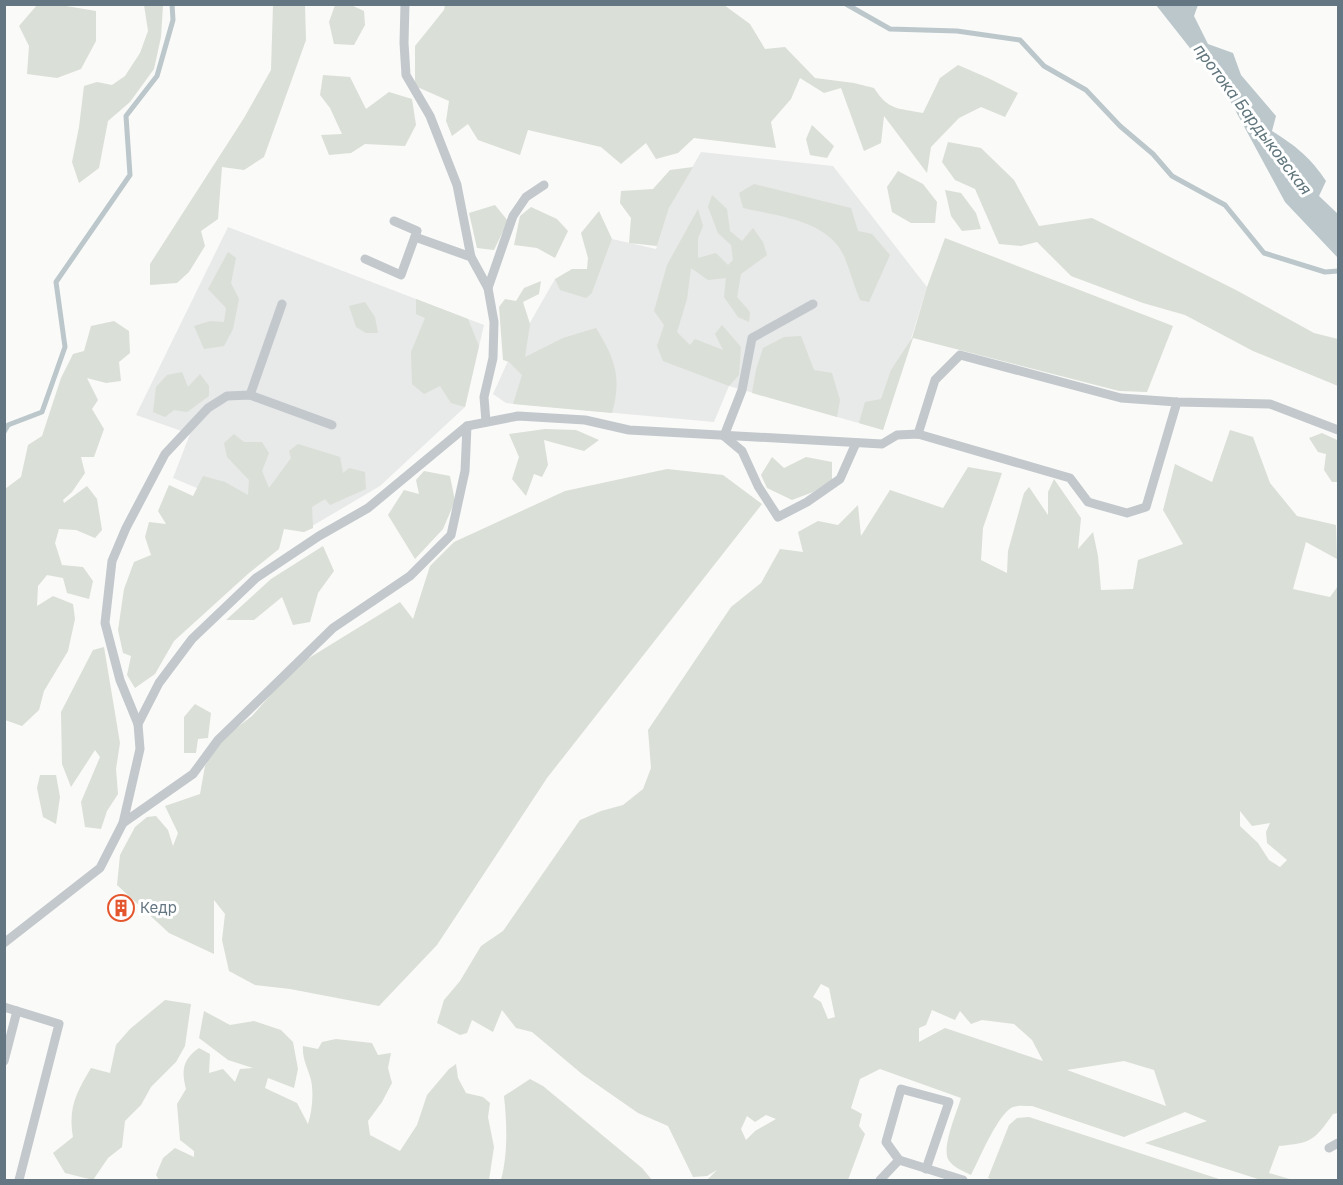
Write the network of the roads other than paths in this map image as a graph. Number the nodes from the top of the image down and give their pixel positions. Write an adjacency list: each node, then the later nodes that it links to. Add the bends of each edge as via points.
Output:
1 (405, 4): 5 (lane, via 406,75 430,116 457,185)
2 (544, 185): 7 (lane, via 526,196 513,216)
3 (394, 221): 4 (lane, via 417,231)
4 (415, 237): 5 (lane); 6 (lane, via 401,275)
5 (471, 257): 7 (lane)
6 (365, 259)
7 (488, 288): 12 (lane, via 494,322 493,358 484,397)
8 (282, 304): 10 (lane)
9 (813, 304): 17 (lane, via 752,338 742,390)
10 (250, 394): 13 (lane); 19 (lane, via 227,396 208,408 165,454 112,561 105,623 120,680)
11 (1177, 402): 15 (lane, via 1270,404); 16 (lane, via 1121,398 960,355 935,380); 16 (lane, via 1146,507 1127,513 1088,502 1070,478)
12 (486, 422): 14 (lane); 17 (lane, via 518,416 585,420 629,430)
13 (332, 425)
14 (467, 426): 19 (lane, via 368,508 256,578 192,639 159,683); 20 (lane, via 465,471 451,535 410,576 333,628 218,740 193,774)
15 (1338, 430)
16 (918, 434): 18 (lane, via 897,435 882,444)
17 (724, 436): 18 (lane); 18 (lane, via 742,452 778,517 840,478)
18 (856, 443)
19 (138, 724): 20 (lane, via 140,749)
20 (123, 823): 21 (lane, via 100,868)
21 (4, 943)
22 (4, 1007): 23 (lane)
23 (17, 1011): 24 (lane); 29 (lane, via 59,1024)
24 (4, 1061)
25 (1338, 1143): 26 (lane)
26 (1329, 1148)
27 (899, 1160): 28 (lane); 28 (lane, via 886,1142 901,1089 949,1102); 30 (lane)
28 (926, 1169): 31 (lane)
29 (19, 1180)
30 (880, 1180)
31 (963, 1180)

